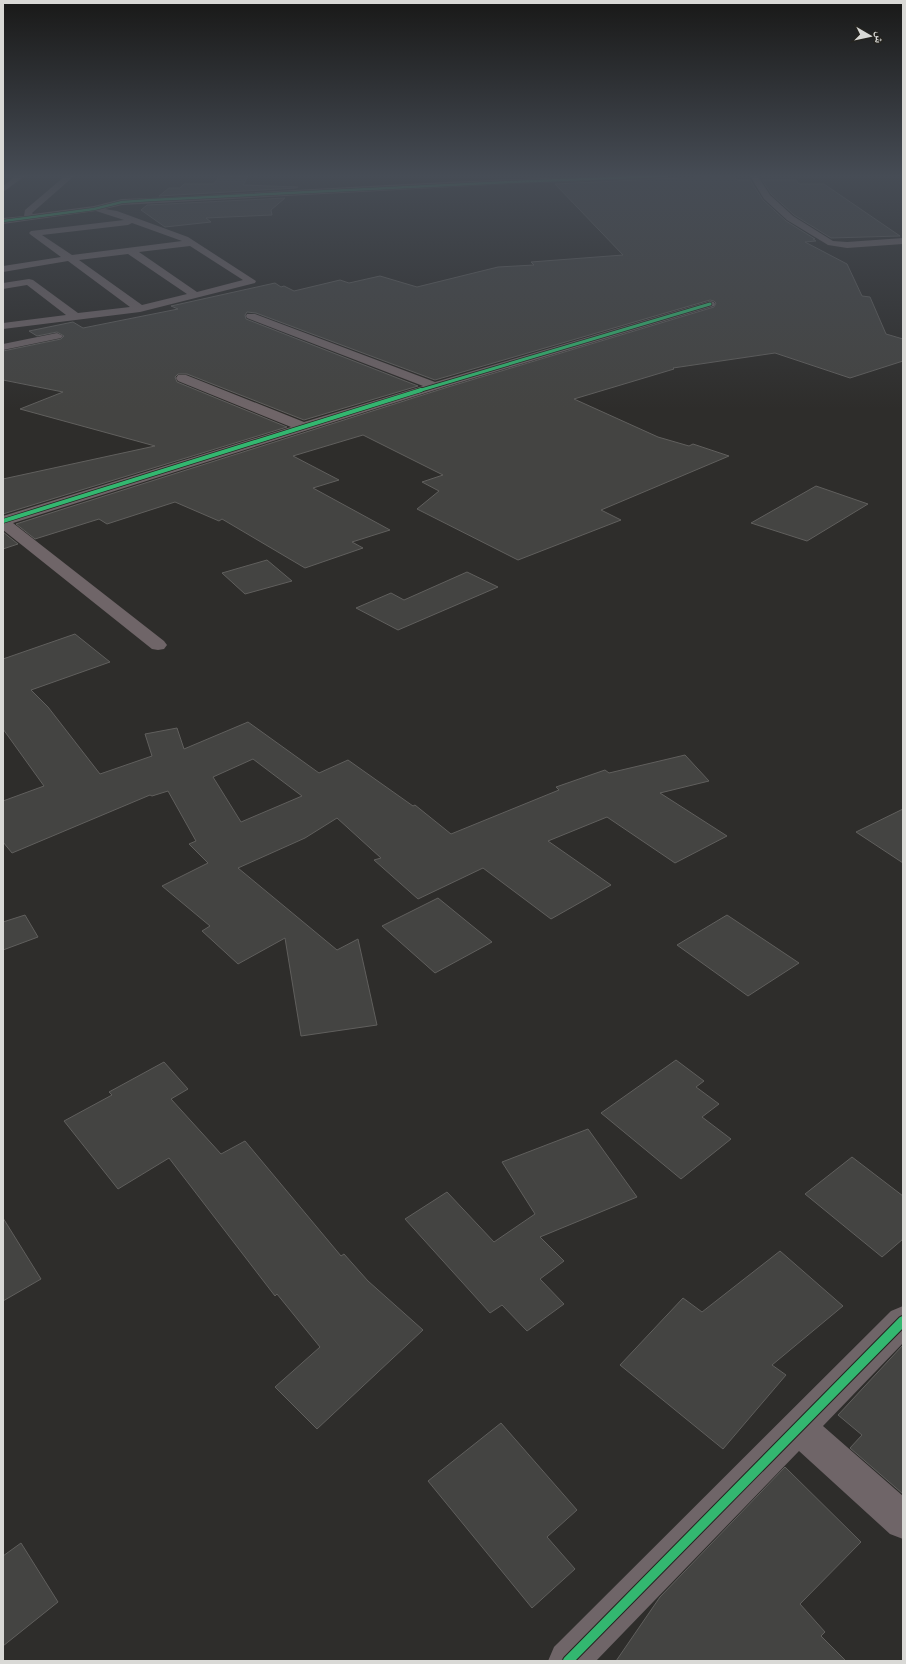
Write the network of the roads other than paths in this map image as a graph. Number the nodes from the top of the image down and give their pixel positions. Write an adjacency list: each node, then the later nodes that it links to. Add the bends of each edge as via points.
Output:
1 (63, 254): 6 (street)
2 (108, 254): 6 (street)
3 (135, 254): 11 (street)
4 (208, 254): 11 (street, via 252,281)
5 (3, 257): 7 (street)
6 (70, 258): 7 (street); 13 (street)
7 (15, 267): 8 (street); 9 (street, via 31,278)
8 (3, 269)
9 (29, 282): 10 (street); 15 (street)
10 (3, 286)
11 (195, 295): 13 (street)
12 (710, 304): 20 (street)
13 (140, 309): 15 (street)
14 (251, 316): 20 (street)
15 (76, 317): 16 (street)
16 (3, 326)
17 (58, 336): 18 (street)
18 (3, 347)
19 (182, 378): 21 (street)
20 (435, 386): 21 (street)
21 (304, 427): 22 (street)
22 (3, 522): 23 (street)
23 (158, 645)
24 (903, 1321): 25 (street)
25 (798, 1427): 26 (street); 27 (street)
26 (903, 1521)
27 (568, 1661)

